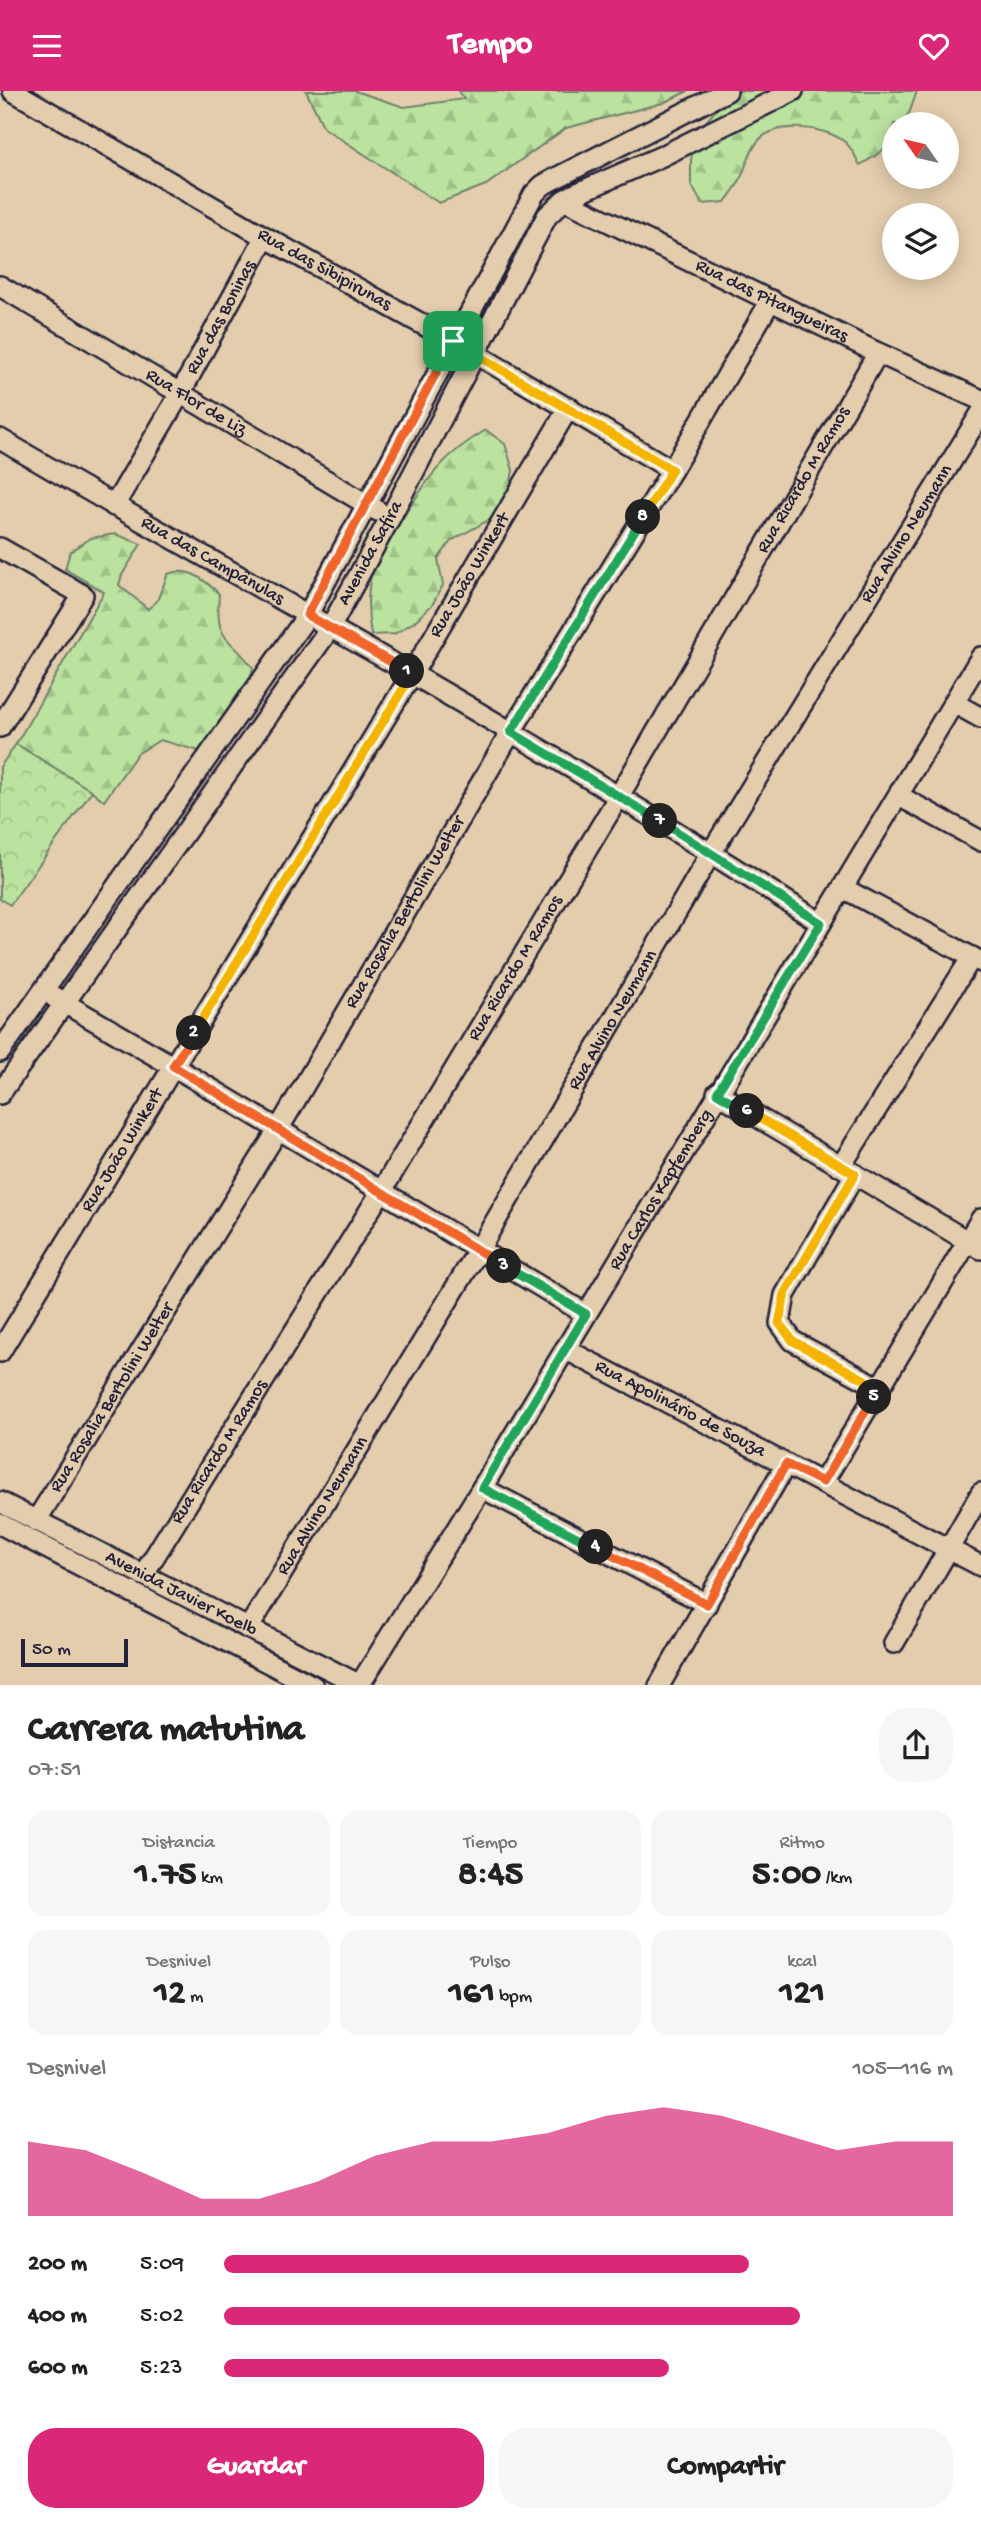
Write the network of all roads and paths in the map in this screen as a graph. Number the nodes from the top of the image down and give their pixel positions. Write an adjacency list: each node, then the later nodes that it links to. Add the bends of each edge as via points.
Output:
1 (13, 91): 5 (street, Rua das Sibipirunas)
2 (727, 91): 8 (street, Avenida Safira, via 543,185 526,206)
3 (793, 91): 4 (street, Avenida Safira)
4 (564, 200): 7 (street, Rua das Pitangueiras); 10 (street, Avenida Safira, via 547,216)
5 (265, 237): 8 (street, Rua das Sibipirunas); 11 (street, Rua das Boninas)
6 (0, 286): 11 (street, Rua Flor de Liz)
7 (771, 300): 9 (street, Rua das Pitangueiras); 16 (street, Rua Rosalia Bertolini Welter)
8 (453, 341): 10 (street, Rua das Sibipirunas); 18 (street, Avenida Safira)
9 (878, 353): 12 (street, Rua das Pitangueiras); 29 (street, Rua Ricardo M Ramos)
10 (476, 354): 13 (street, Rua das Sibipirunas); 19 (street, Avenida Safira)
11 (181, 392): 17 (street, Rua das Boninas); 18 (street, Rua Flor de Liz)
12 (981, 400)
13 (569, 407): 16 (street, Rua das Sibipirunas); 24 (street, Rua João Winkert)
14 (981, 413): 32 (street, Rua Alvino Neumann)
15 (0, 439): 17 (street, Rua das Campânulas)
16 (672, 470): 28 (street, Rua Rosalia Bertolini Welter)
17 (114, 506): 21 (street, Rua das Campânulas)
18 (367, 506): 19 (street, Rua Flor de Liz); 21 (street, Avenida Safira)
19 (390, 518): 22 (street, Avenida Safira)
20 (0, 548): 27 (street, via 83,595)
21 (307, 615): 22 (street, Rua das Campânulas); 36 (street, Avenida Safira)
22 (330, 628): 24 (street, Rua das Campânulas); 37 (street, Avenida Safira)
23 (981, 657): 25 (street, Rua Carlos Kapfemberg)
24 (412, 674): 28 (street, Rua das Campânulas); 39 (street, Rua João Winkert)
25 (954, 703): 26 (street); 30 (street, Rua Carlos Kapfemberg)
26 (981, 718)
27 (0, 727)
28 (511, 732): 29 (street, Rua das Campânulas); 42 (street, Rua Rosalia Bertolini Welter)
29 (619, 796): 32 (street, Rua das Campânulas); 44 (street, Rua Ricardo M Ramos)
30 (899, 796): 31 (street); 33 (street, Rua Carlos Kapfemberg)
31 (981, 841)
32 (711, 853): 34 (street, Rua das Campânulas); 47 (street, Rua Alvino Neumann)
33 (843, 888): 34 (street, Rua Carlos Kapfemberg); 35 (street)
34 (821, 923): 40 (street, Rua Carlos Kapfemberg)
35 (976, 960): 43 (street)
36 (44, 992): 37 (street); 38 (street, Avenida Safira)
37 (65, 1004): 39 (street); 41 (street, Avenida Safira)
38 (0, 1052)
39 (173, 1066): 42 (street); 50 (street, Rua João Winkert)
40 (717, 1093): 43 (street); 48 (street, Rua Carlos Kapfemberg)
41 (0, 1094)
42 (278, 1129): 44 (street); 57 (street, Rua Rosalia Bertolini Welter)
43 (848, 1170): 46 (street); 51 (street, via 785,1294 779,1323 793,1341)
44 (381, 1192): 47 (street); 61 (street, Rua Ricardo M Ramos)
45 (981, 1219): 46 (street)
46 (974, 1245): 51 (street)
47 (478, 1251): 48 (street); 63 (street, Rua Alvino Neumann)
48 (586, 1314): 49 (street, Rua Carlos Kapfemberg)
49 (565, 1349): 52 (street, Rua Apolinário de Souza); 54 (street, Rua Carlos Kapfemberg)
50 (0, 1352)
51 (880, 1388): 53 (street)
52 (786, 1464): 53 (street, Rua Apolinário de Souza); 62 (street)
53 (823, 1482): 59 (street, Rua Apolinário de Souza)
54 (482, 1488): 62 (street); 66 (street, Rua Carlos Kapfemberg)
55 (981, 1493): 59 (street)
56 (0, 1502): 57 (street, Avenida Javier Koelb)
57 (36, 1521): 61 (street, Avenida Javier Koelb)
58 (0, 1524): 65 (street, Avenida Javier Koelb)
59 (949, 1548): 60 (street, Rua Apolinário de Souza); 64 (street)
60 (981, 1566)
61 (143, 1575): 63 (street, Avenida Javier Koelb)
62 (707, 1604): 67 (street)
63 (248, 1629): 66 (street, Avenida Javier Koelb)
64 (894, 1643)
65 (313, 1685)
66 (360, 1685)
67 (659, 1685)

